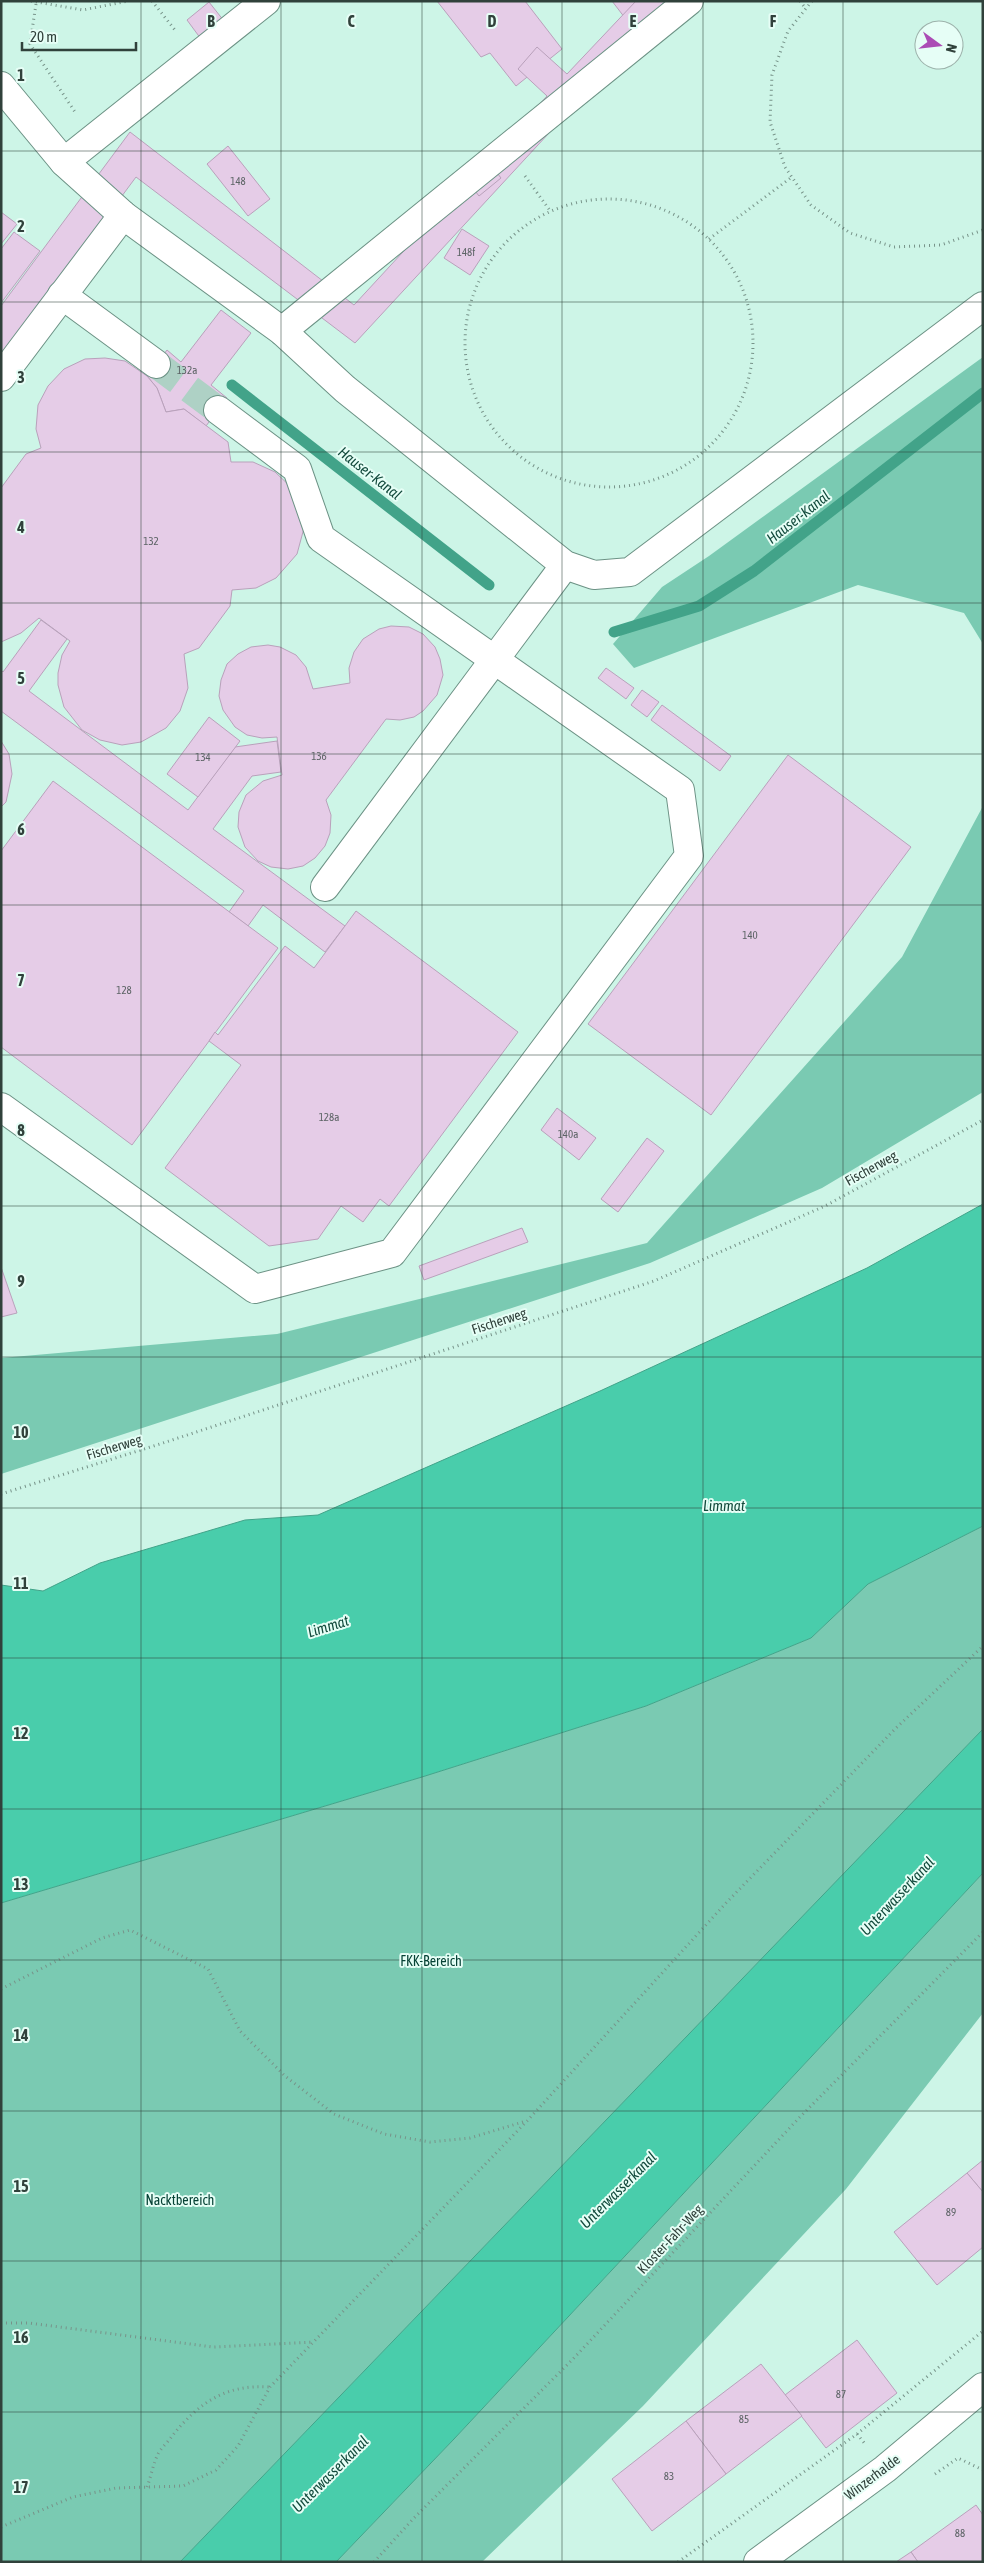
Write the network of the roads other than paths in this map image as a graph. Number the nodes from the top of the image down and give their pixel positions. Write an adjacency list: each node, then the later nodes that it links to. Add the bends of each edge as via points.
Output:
1 (266, 1): 4 (street)
2 (689, 1): 8 (street)
3 (1, 86): 4 (street)
4 (64, 162): 5 (street)
5 (123, 215): 6 (street); 8 (street)
6 (62, 295): 9 (street); 10 (street)
7 (983, 306): 12 (street, via 630,572 594,575)
8 (282, 330): 12 (street, via 345,389)
9 (156, 364)
10 (1, 377)
11 (218, 410): 13 (street, via 297,469 320,538)
12 (565, 565): 13 (street)
13 (494, 660): 14 (street); 15 (street, via 680,790 689,856 392,1253 255,1289)
14 (325, 887)
15 (1, 1108)
16 (983, 2387): 17 (street, Winzerhalde, via 884,2469)
17 (758, 2562)

